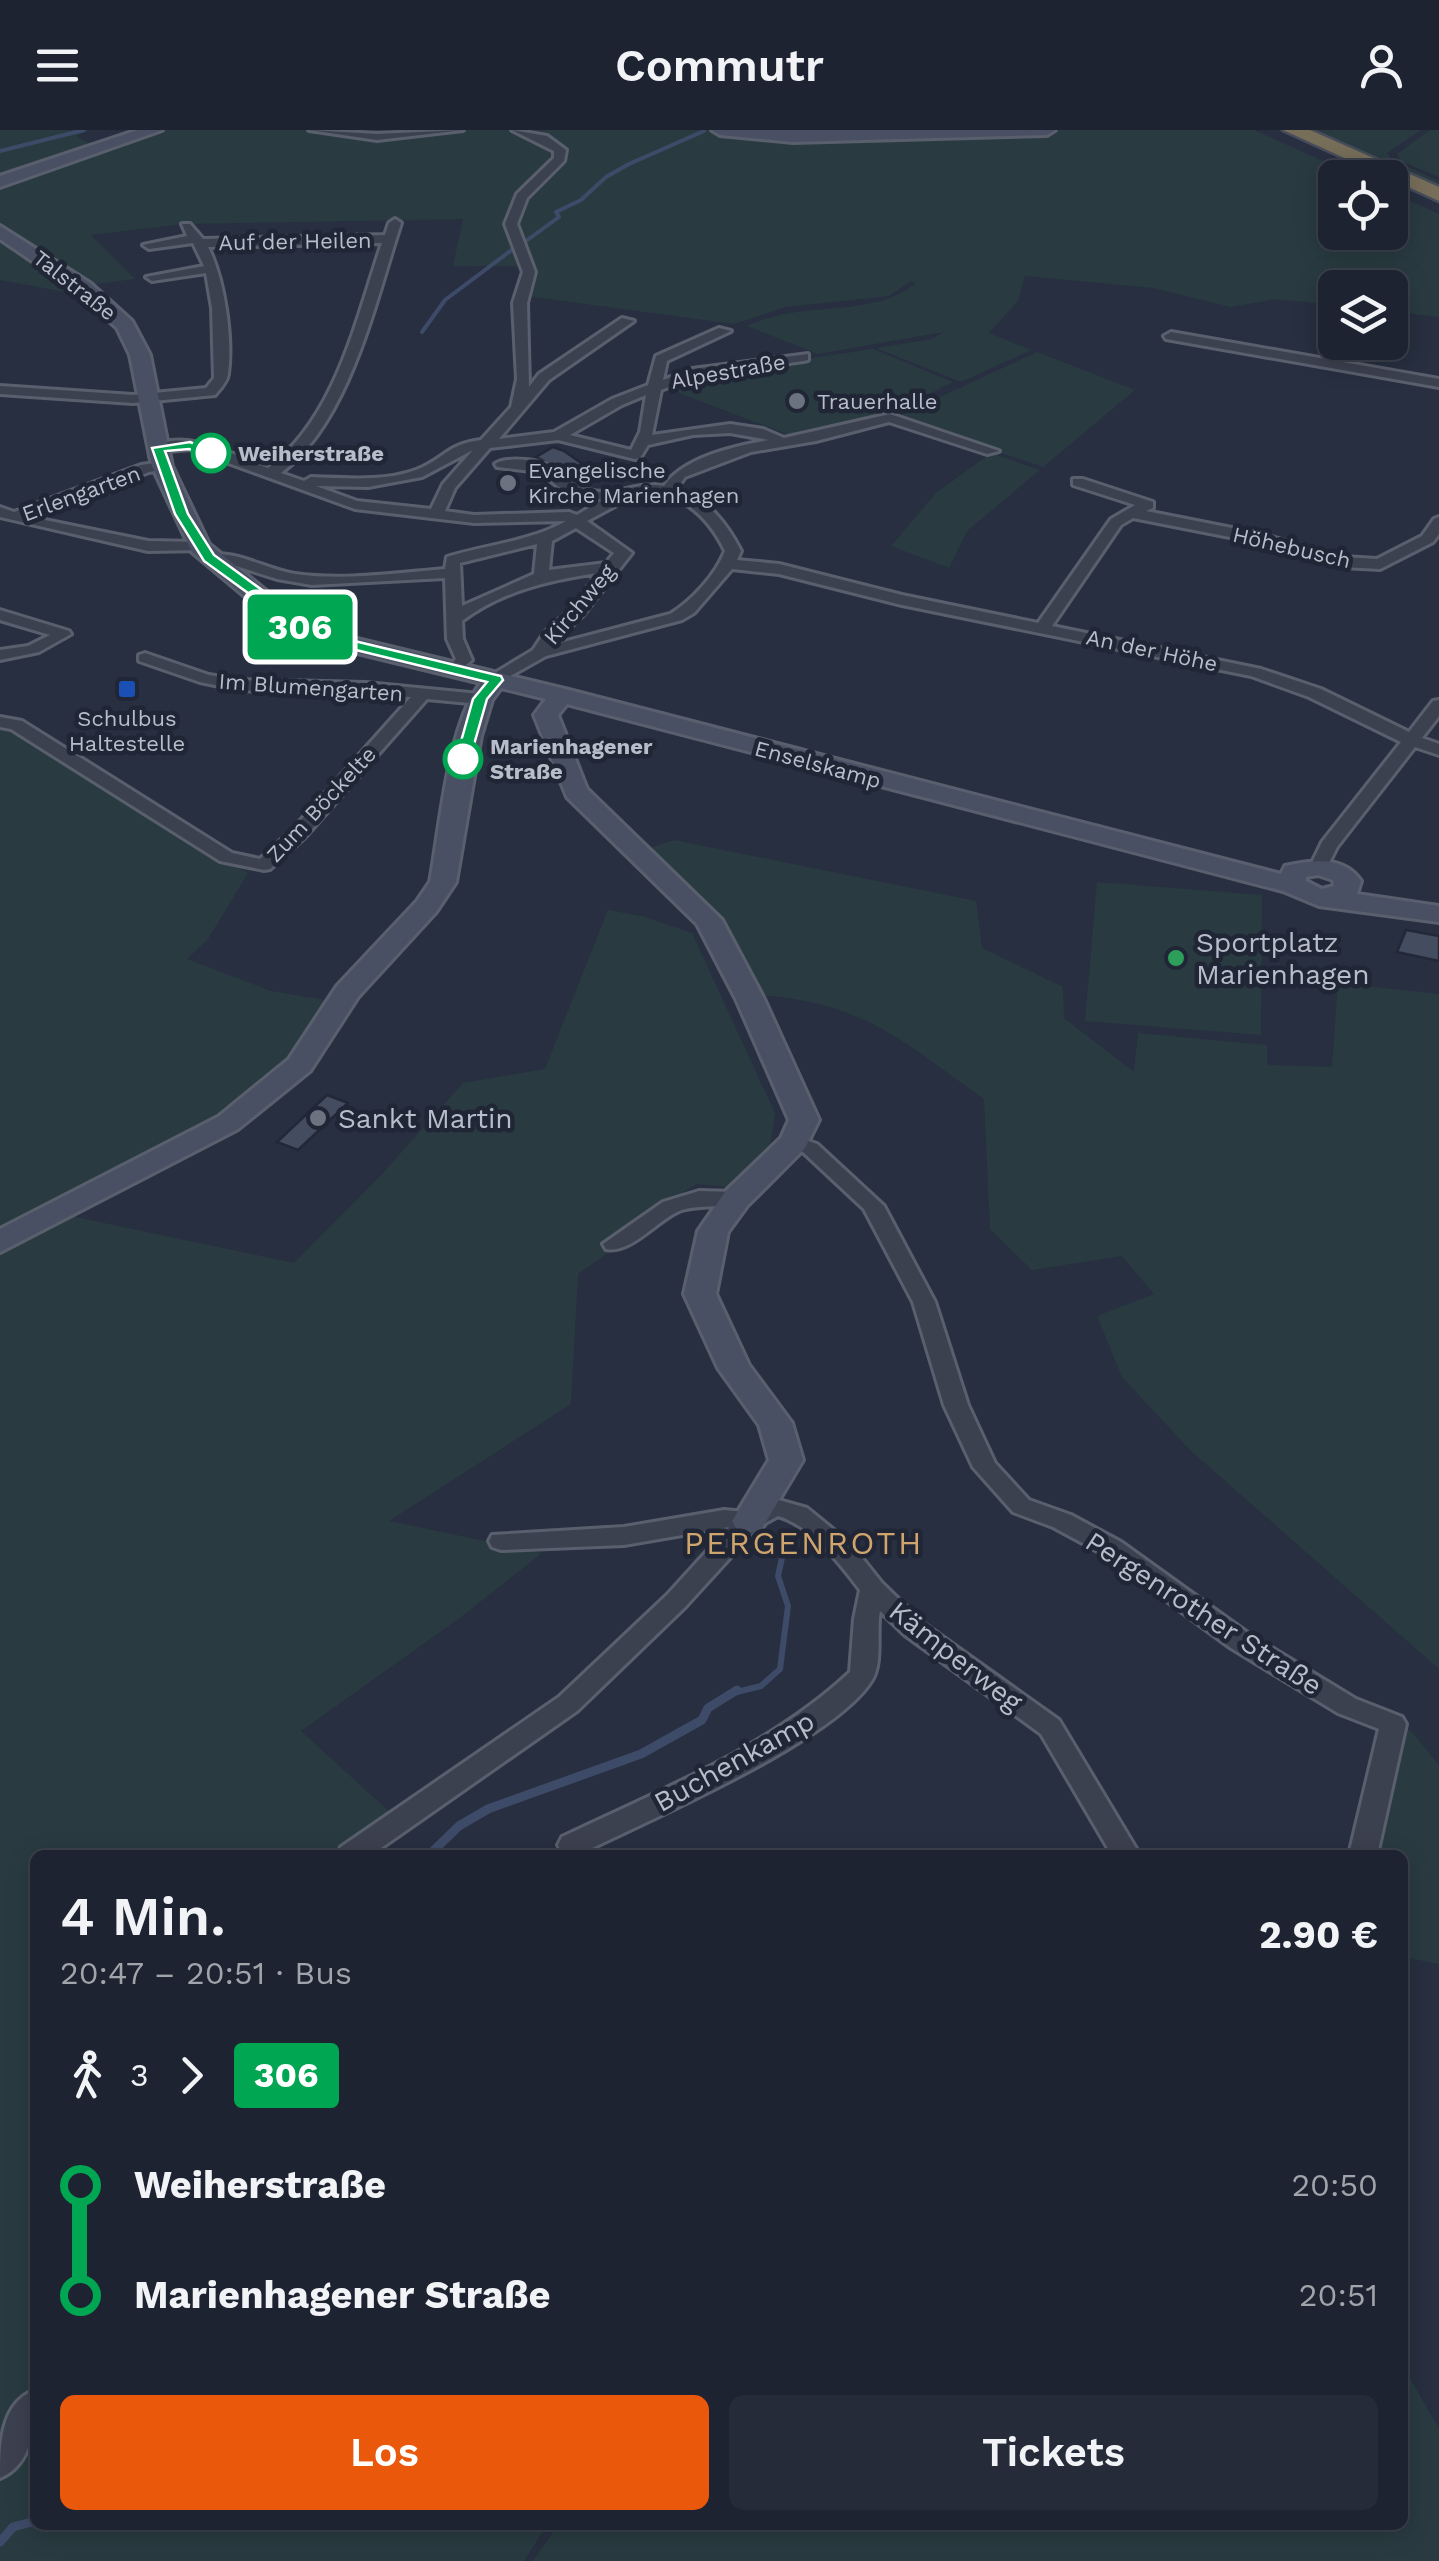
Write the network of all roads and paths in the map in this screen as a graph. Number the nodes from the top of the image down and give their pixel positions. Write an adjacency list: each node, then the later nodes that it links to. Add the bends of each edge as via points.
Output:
1 (154, 130): 11 (main road)
2 (315, 130): 3 (street, via 377,137)
3 (457, 130)
4 (518, 130): 30 (street, via 553,143 560,159 521,196 511,224 530,272 520,303 524,379)
5 (720, 130): 6 (main road, via 812,137)
6 (1047, 130)
7 (1269, 130): 9 (highway)
8 (1292, 130): 9 (highway)
9 (1324, 149): 10 (highway); 13 (highway)
10 (1343, 160)
11 (0, 182)
12 (1408, 192): 14 (highway)
13 (1439, 194)
14 (1439, 206)
15 (396, 222): 18 (street)
16 (0, 230): 29 (main road, Talstraße, via 119,318 140,355)
17 (194, 236): 18 (street, Auf der Heilen); 19 (street, Auf der Heilen); 20 (street, Auf der Heilen)
18 (389, 239): 38 (street, via 336,392 306,438)
19 (149, 245)
20 (214, 268): 21 (street, Auf der Heilen); 29 (street, Auf der Heilen, via 218,385 195,396)
21 (152, 278)
22 (627, 321): 30 (street, via 544,377)
23 (724, 331): 27 (street, via 661,359)
24 (1171, 336): 26 (street)
25 (803, 358): 27 (street, Alpestraße)
26 (1439, 382)
27 (651, 386): 31 (street); 34 (street, Alpestraße, via 654,413)
28 (0, 390): 29 (street)
29 (150, 399): 36 (main road, Talstraße)
30 (518, 408): 33 (street)
31 (558, 436): 33 (street); 34 (street)
32 (783, 442): 34 (street, via 737,431 675,433); 35 (street, via 890,418); 42 (street, via 680,474)
33 (483, 445): 39 (street, via 462,448 422,472 368,483); 44 (street, via 448,486)
34 (639, 448): 41 (street, Alpestraße)
35 (992, 451)
36 (160, 457): 38 (street, via 190,446); 46 (street, Erlengarten, via 146,468); 52 (main road, Talstraße)
37 (502, 464): 43 (street, via 543,468 568,487)
38 (270, 474): 39 (street)
39 (288, 482): 44 (street, via 354,506)
40 (1078, 482): 45 (street, via 1148,505)
41 (640, 488): 42 (street); 43 (street)
42 (670, 488): 53 (street, via 716,521 733,551)
43 (613, 499): 48 (street)
44 (437, 514): 47 (street)
45 (1131, 514): 49 (street, Höhebusch, via 1342,562 1380,564 1428,539); 59 (street, via 1116,522)
46 (5, 517): 52 (street)
47 (474, 519): 48 (street); 51 (street, via 476,540)
48 (578, 520): 50 (street); 55 (street, Kirchweg, via 624,553)
49 (1439, 522)
50 (544, 539): 51 (street); 56 (street)
51 (486, 549): 54 (street)
52 (204, 552): 54 (street, via 302,579 362,580); 63 (main road, Talstraße, via 316,636)
53 (728, 564): 59 (street, An der Höhe); 60 (street, via 676,617)
54 (452, 566): 58 (street)
55 (607, 567): 56 (street); 60 (street, Kirchweg)
56 (541, 576): 58 (street)
57 (0, 615): 61 (street, via 64,634 47,645)
58 (452, 620): 63 (street, via 464,660)
59 (1044, 626): 69 (street, An der Höhe, via 1255,672 1316,693)
60 (540, 654): 64 (street)
61 (0, 655)
62 (144, 658): 65 (street, Im Blumengarten, via 239,685)
63 (454, 670): 64 (main road, Talstraße)
64 (488, 689): 65 (street, Im Blumengarten); 66 (main road, Enselskamp); 75 (main road, via 463,761 443,882 347,992 300,1064 228,1122)
65 (421, 696): 68 (street, Zum Böckelte, via 264,866 226,857 16,725)
66 (561, 696): 71 (main road, Enselskamp, via 1140,847); 73 (main road, via 546,715 576,792 709,920 804,1120)
67 (1439, 705): 69 (street)
68 (0, 722)
69 (1411, 740): 70 (street, An der Höhe); 71 (street)
70 (1439, 750)
71 (1302, 875): 72 (main road, Enselskamp, via 1332,869 1340,889)
72 (1436, 913)
73 (794, 1142): 74 (main road); 83 (street, Pergenrother Straße, via 810,1148 873,1206 924,1302 956,1405 985,1466 1020,1506 1112,1548 1240,1641 1347,1706 1394,1724)
74 (736, 1199): 76 (street, via 694,1196); 77 (main road, via 713,1231 700,1294 734,1368 775,1424 786,1460)
75 (0, 1242)
76 (614, 1244)
77 (749, 1520): 78 (street, Kämperweg, via 724,1518 624,1536); 79 (street, Kämperweg, via 775,1507 799,1514 842,1550); 81 (street, via 676,1602 568,1704)
78 (502, 1541)
79 (873, 1589): 80 (street, Buchenkamp, via 862,1676 821,1714 740,1764); 82 (street, Kämperweg, via 914,1629 1050,1728)
80 (572, 1845)
81 (359, 1850)
82 (1123, 1850)
83 (1363, 1850)
84 (30, 2414): 85 (street)
85 (0, 2462)

